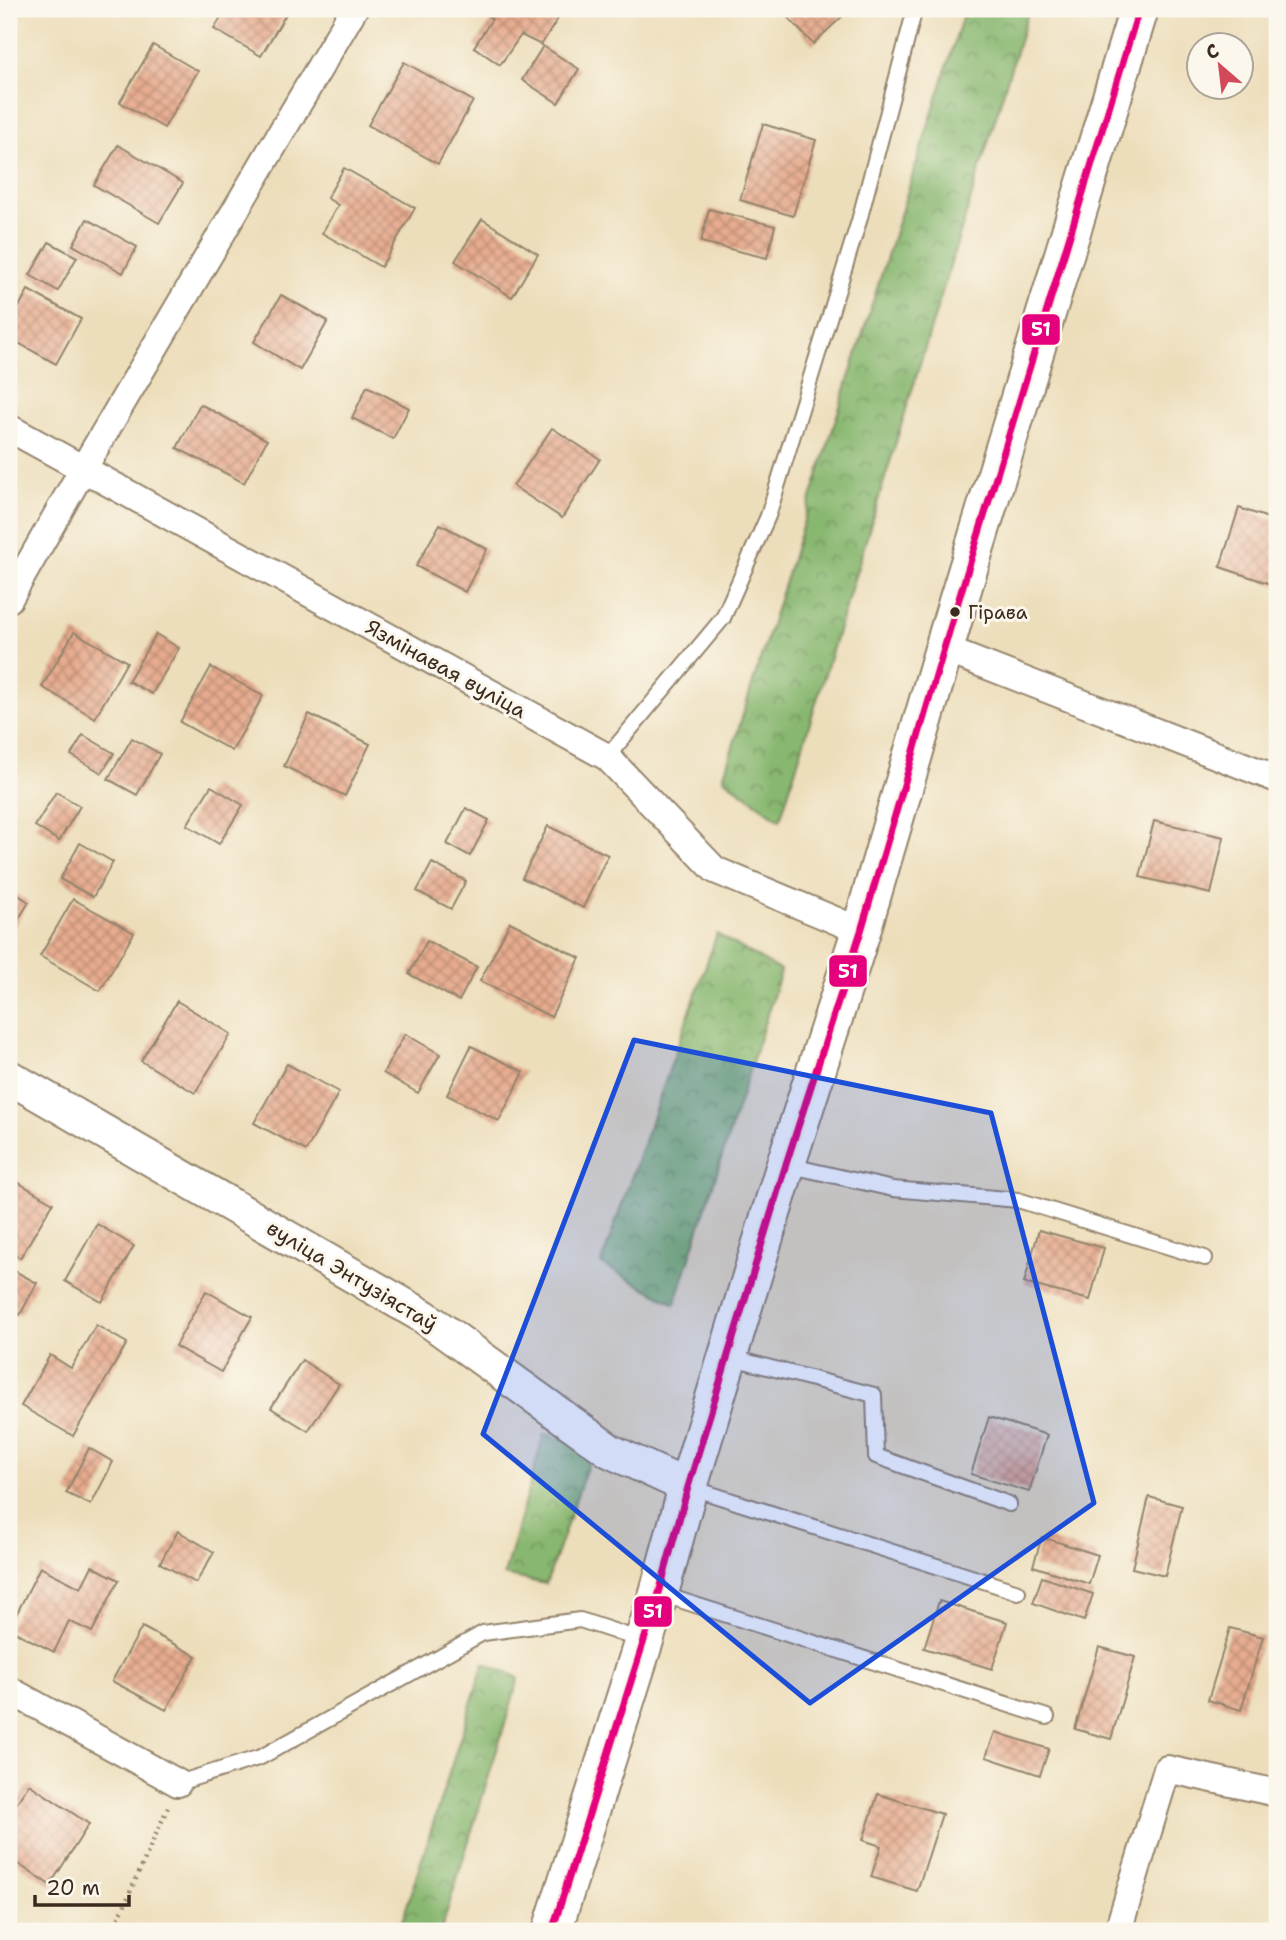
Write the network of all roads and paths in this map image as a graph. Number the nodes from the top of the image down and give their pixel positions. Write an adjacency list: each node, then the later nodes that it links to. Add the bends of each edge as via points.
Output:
1 (354, 9): 5 (street)
2 (915, 9): 8 (lane, via 859,221 768,516 723,618)
3 (1139, 9): 7 (main road)
4 (9, 428): 5 (street, Язмінавая вуліца)
5 (83, 469): 6 (street); 8 (street, Язмінавая вуліца)
6 (9, 599)
7 (944, 649): 9 (street); 10 (main road)
8 (607, 757): 10 (street, Язмінавая вуліца, via 715,870)
9 (1277, 779)
10 (862, 931): 12 (main road)
11 (9, 1077): 15 (street, вуліца Энтузіястаў, via 423,1316 610,1451)
12 (786, 1164): 13 (lane, via 893,1189 1018,1200); 14 (main road)
13 (1205, 1258)
14 (728, 1356): 15 (main road); 16 (lane, via 874,1395 876,1456)
15 (688, 1487): 17 (lane); 18 (main road)
16 (1009, 1504)
17 (1018, 1592)
18 (659, 1593): 19 (main road); 21 (lane)
19 (644, 1641): 22 (lane, via 580,1620 483,1633 261,1757); 25 (main road)
20 (9, 1690): 22 (street)
21 (1047, 1717)
22 (178, 1783): 24 (path)
23 (1277, 1793): 26 (street, via 1167,1769)
24 (113, 1931)
25 (552, 1931)
26 (1118, 1931)

